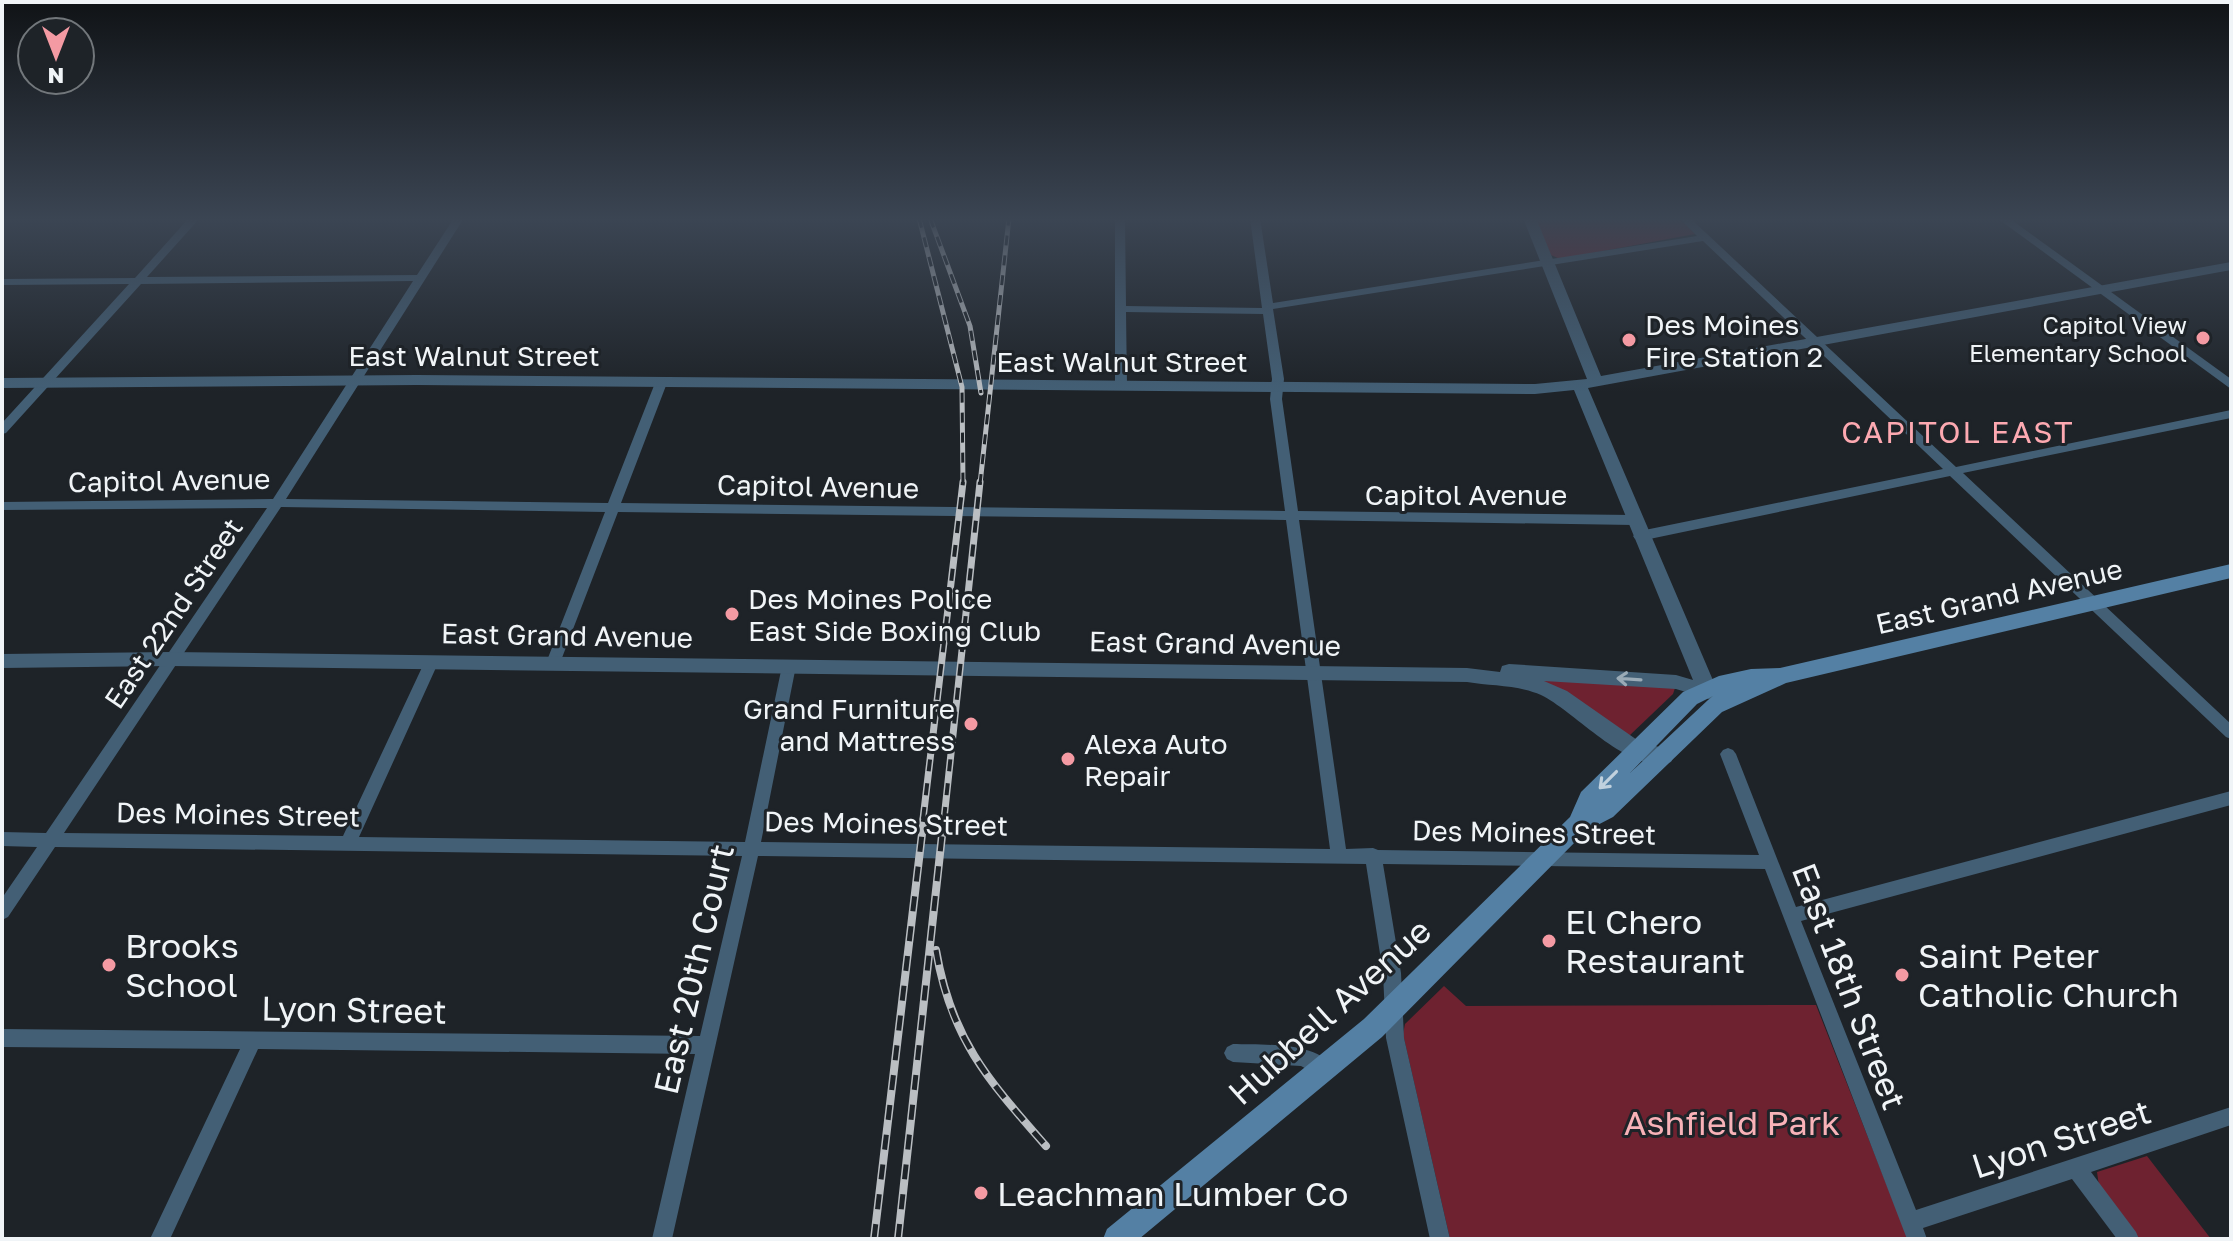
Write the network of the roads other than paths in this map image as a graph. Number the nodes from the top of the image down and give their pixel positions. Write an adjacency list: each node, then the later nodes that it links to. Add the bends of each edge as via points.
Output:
1 (143, 276): 10 (street)
2 (1121, 276): 13 (street)
3 (1263, 276): 14 (street)
4 (1479, 276): 14 (street)
5 (1553, 276): 20 (street)
6 (1745, 276): 15 (street)
7 (2081, 276): 12 (street)
8 (2177, 276): 12 (street, East Walnut Street)
9 (421, 278): 10 (street); 16 (street, East 22nd Street)
10 (138, 281): 11 (street); 17 (street)
11 (2, 282)
12 (2100, 290): 15 (street, East Walnut Street); 21 (street)
13 (1121, 309): 14 (street); 22 (street)
14 (1268, 309): 23 (street)
15 (1813, 341): 20 (street, East Walnut Street); 26 (street)
16 (355, 380): 17 (street, East Walnut Street); 19 (street, East Walnut Street); 27 (street, East 22nd Street)
17 (45, 382): 18 (street, East Walnut Street); 25 (street)
18 (2, 383)
19 (661, 383): 22 (street, East Walnut Street); 29 (street)
20 (1588, 383): 23 (street, East Walnut Street, via 1519,390); 31 (street)
21 (2231, 385)
22 (1121, 386): 23 (street, East Walnut Street)
23 (1276, 388): 30 (street)
24 (2231, 414): 26 (street, Capitol Avenue)
25 (2, 430)
26 (1954, 472): 31 (street, Capitol Avenue); 33 (street)
27 (277, 503): 28 (street, Capitol Avenue); 29 (street, Capitol Avenue); 34 (street, East 22nd Street)
28 (2, 506)
29 (613, 507): 30 (street, Capitol Avenue); 37 (street)
30 (1292, 517): 31 (street, Capitol Avenue); 39 (street)
31 (1636, 528): 41 (street)
32 (2231, 571): 33 (main road, East Grand Avenue)
33 (2092, 603): 41 (main road, East Grand Avenue, via 1780,676 1760,689); 42 (street)
34 (170, 659): 35 (street, East Grand Avenue); 36 (street, East Grand Avenue); 48 (street, East 22nd Street)
35 (2, 661)
36 (432, 661): 37 (street, East Grand Avenue); 50 (street)
37 (553, 663): 38 (street, East Grand Avenue)
38 (789, 666): 39 (street, East Grand Avenue); 51 (street, East 20th Court)
39 (1312, 672): 40 (street, East Grand Avenue); 52 (street)
40 (1467, 675): 41 (street, East Grand Avenue, one-way to 40, via 1676,682 1531,672); 43 (street, East Grand Avenue, via 1547,690)
41 (1713, 696): 43 (main road, Hubbell Avenue, via 1690,698); 45 (main road, Hubbell Avenue)
42 (2231, 733)
43 (1637, 750): 45 (street, East Grand Avenue); 47 (main road, Hubbell Avenue, one-way to 47, via 1589,799)
44 (1728, 754): 55 (street, East 18th Street)
45 (1664, 756): 47 (main road, Hubbell Avenue, via 1605,810)
46 (2231, 798): 57 (street)
47 (1578, 824): 54 (main road, Hubbell Avenue)
48 (51, 838): 49 (street, Des Moines Street); 50 (street, Des Moines Street); 56 (street, East 22nd Street)
49 (2, 839)
50 (349, 841): 51 (street, Des Moines Street)
51 (752, 847): 52 (street, Des Moines Street); 61 (street, East 20th Court)
52 (1339, 855): 53 (street, Des Moines Street)
53 (1373, 855): 54 (street, Des Moines Street); 58 (street, via 1392,973)
54 (1542, 857): 55 (street, Des Moines Street); 58 (main road, Hubbell Avenue)
55 (1769, 862): 57 (street, East 18th Street)
56 (2, 912)
57 (1790, 916): 66 (street, East 18th Street)
58 (1392, 1009): 63 (main road, Hubbell Avenue); 70 (street)
59 (2, 1038): 60 (street, Lyon Street)
60 (254, 1039): 61 (street, Lyon Street); 68 (street)
61 (705, 1045): 69 (street, East 20th Court)
62 (1233, 1053): 63 (street, via 1303,1057)
63 (1326, 1070): 67 (main road, Hubbell Avenue)
64 (2231, 1116): 65 (street, Lyon Street)
65 (2075, 1167): 66 (street, Lyon Street); 71 (street)
66 (1914, 1230)
67 (1132, 1234)
68 (160, 1239)
69 (662, 1239)
70 (1440, 1239)
71 (2129, 1239)

